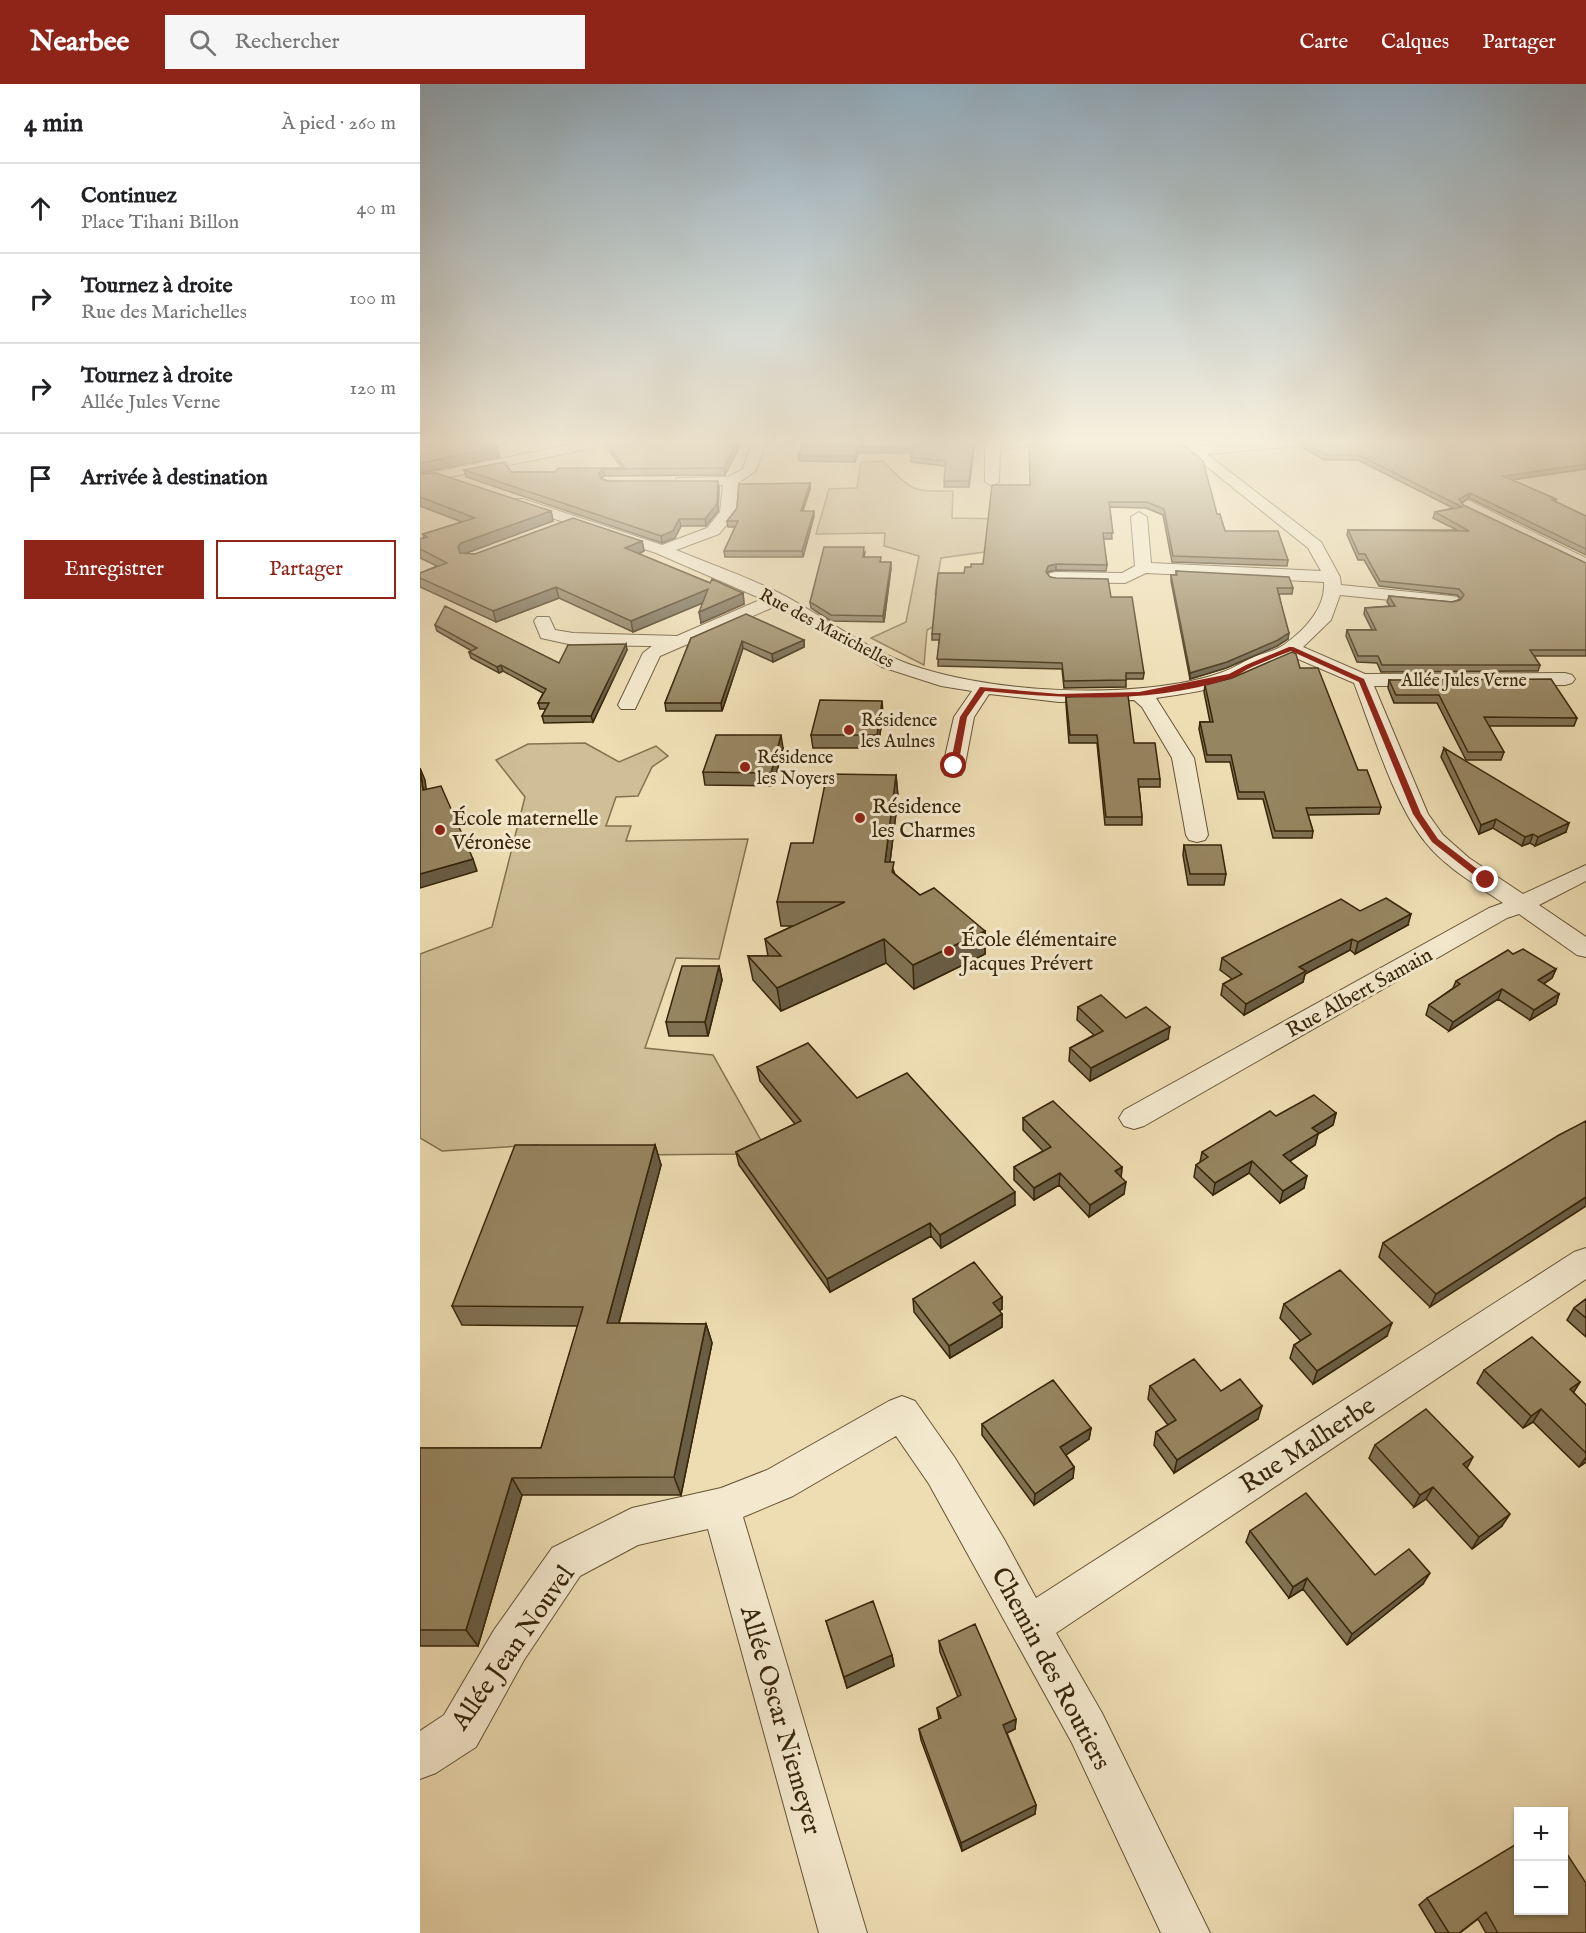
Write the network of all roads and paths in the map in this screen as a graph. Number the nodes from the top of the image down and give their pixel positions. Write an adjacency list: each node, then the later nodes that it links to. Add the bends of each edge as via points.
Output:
1 (593, 527): 6 (street, Rue des Marichelles)
2 (716, 527): 6 (street)
3 (1139, 527): 8 (street)
4 (1292, 527): 10 (street, via 1315,545)
5 (1513, 527): 7 (street)
6 (662, 550): 11 (street, Rue des Marichelles)
7 (1586, 564)
8 (1143, 568): 9 (street, via 1125,578); 10 (street)
9 (1056, 577)
10 (1333, 583): 12 (street); 15 (street, Rue des Marichelles, via 1325,616)
11 (777, 599): 14 (street); 18 (street, Rue des Marichelles, via 889,663 948,682)
12 (1451, 601)
13 (543, 621): 14 (street, via 547,633 573,639)
14 (677, 641): 20 (street, via 652,653)
15 (1291, 649): 17 (street, Allée Jules Verne); 19 (street, Rue des Marichelles, via 1232,676)
16 (1565, 679): 17 (street, Allée Jules Verne)
17 (1362, 680): 24 (street, via 1417,814 1435,840)
18 (983, 688): 19 (street, Rue des Marichelles, via 1059,696); 21 (street, via 964,717)
19 (1139, 694): 22 (street, via 1150,703 1183,758)
20 (628, 705)
21 (953, 770)
22 (1197, 835)
23 (1586, 872): 24 (street, Rue Albert Samain)
24 (1521, 905): 25 (street); 26 (street, Rue Albert Samain, via 1498,913)
25 (1586, 949)
26 (1134, 1118)
27 (1586, 1262): 30 (street, Rue Malherbe)
28 (902, 1413): 29 (street, Allée Jean Nouvel, via 780,1483); 30 (street, Chemin des Routiers, via 942,1471)
29 (722, 1507): 31 (street, Allée Jean Nouvel, via 632,1527 566,1562 510,1645 460,1731); 32 (street, Allée Oscar Niemeyer)
30 (1029, 1627): 33 (street, Chemin des Routiers, via 1087,1728)
31 (420, 1757)
32 (843, 1933)
33 (1186, 1933)

